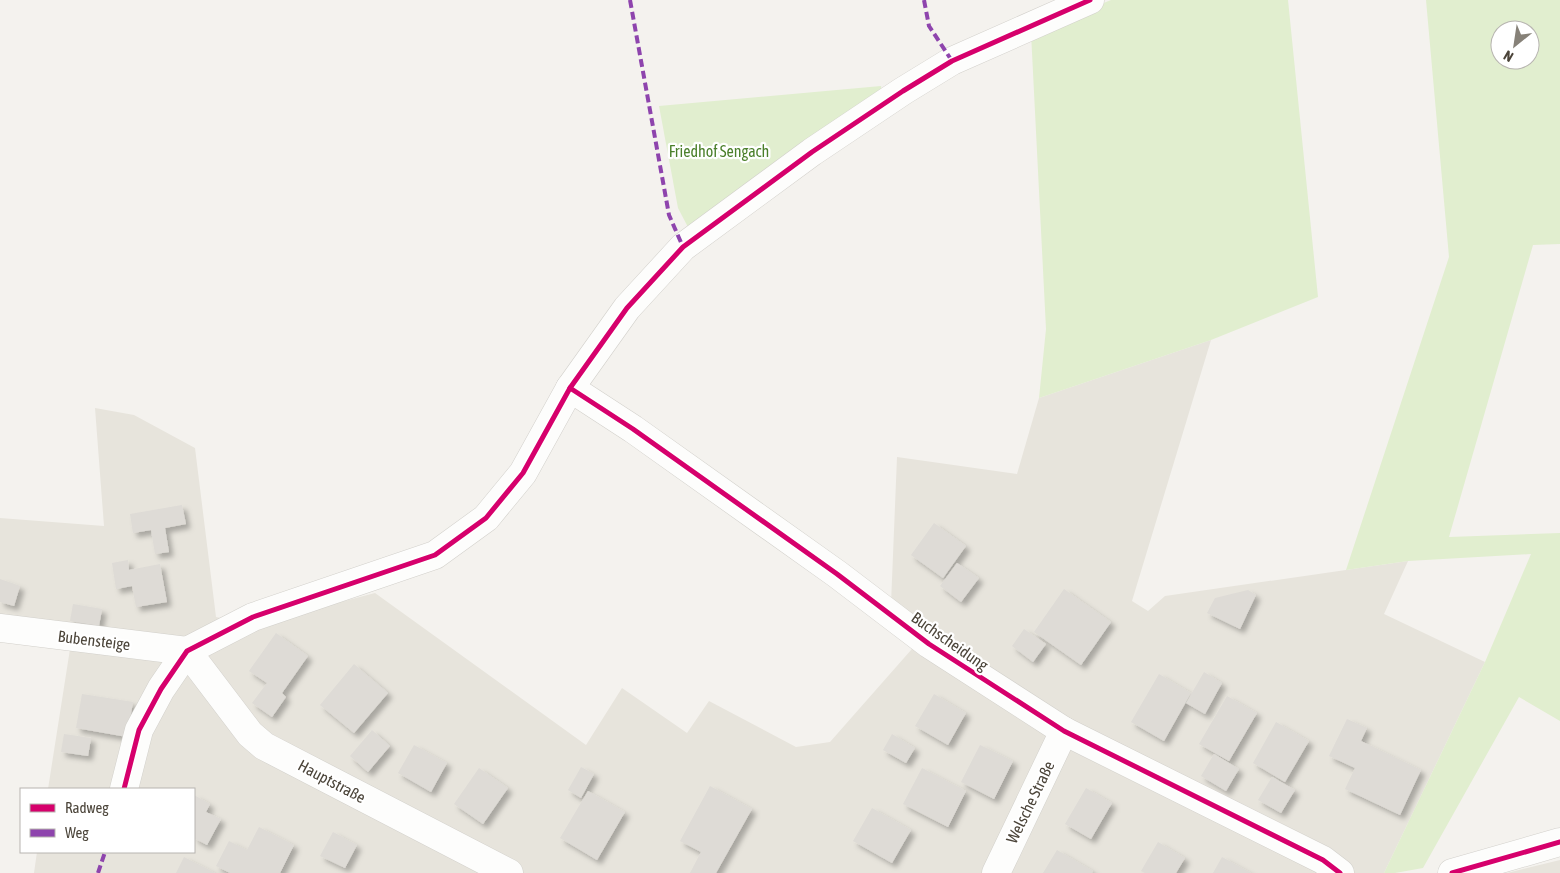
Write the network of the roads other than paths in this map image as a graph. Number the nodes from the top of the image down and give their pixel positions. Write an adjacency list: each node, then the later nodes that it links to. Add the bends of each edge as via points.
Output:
1 (1090, 0): 2 (street, via 952,60 812,152 683,247 627,308)
2 (570, 388): 4 (street, via 523,473 486,518 436,555 253,616); 5 (street, Buchscheidung, via 837,574 929,644)
3 (0, 628): 4 (street, Bubensteige)
4 (187, 651): 6 (street, via 160,689 139,730); 8 (street, Hauptstraße, via 250,734 264,746)
5 (1064, 732): 9 (street, Welsche Straße); 10 (street, Buchscheidung, via 1323,860)
6 (124, 788)
7 (1560, 842): 11 (street)
8 (508, 873)
9 (996, 873)
10 (1340, 873)
11 (1452, 873)

